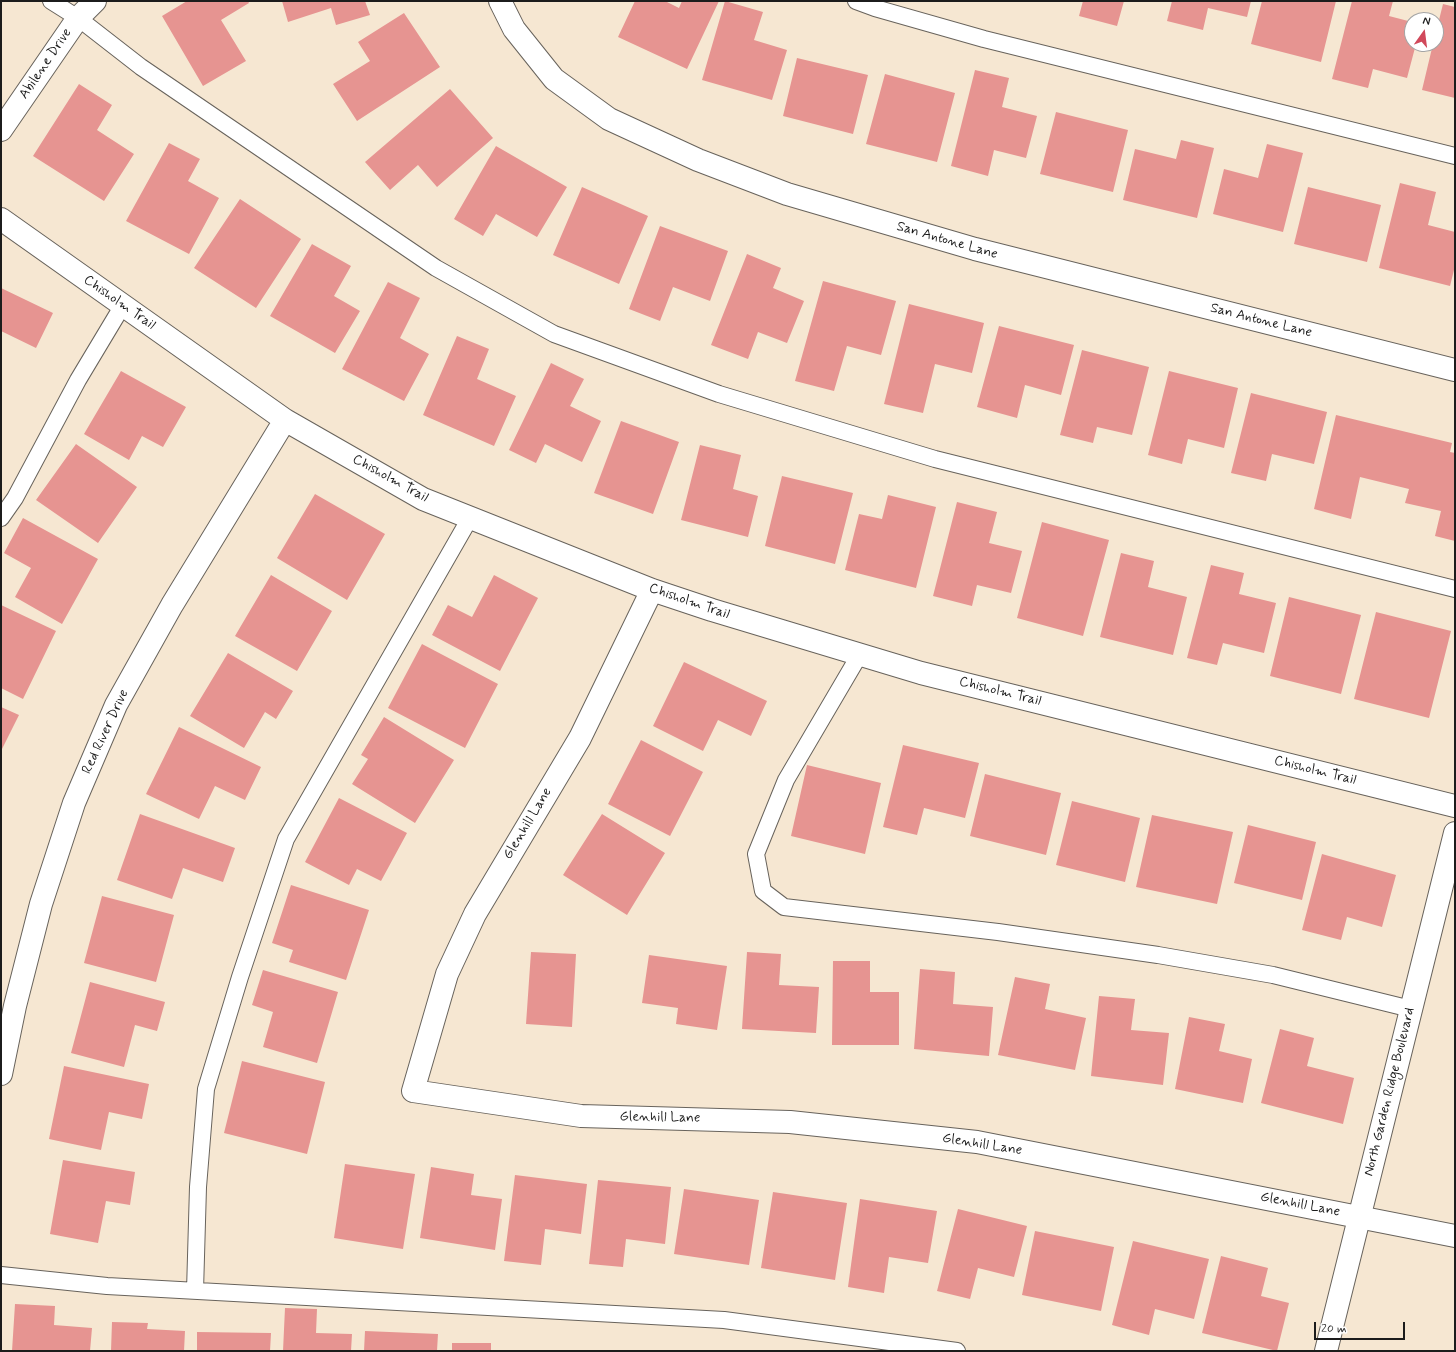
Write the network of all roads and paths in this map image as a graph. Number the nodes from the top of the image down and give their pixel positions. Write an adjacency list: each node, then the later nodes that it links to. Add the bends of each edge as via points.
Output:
1 (51, 1): 5 (lane)
2 (95, 1): 5 (street, Abilene Drive)
3 (500, 1): 10 (street, San Antone Lane, via 514,29 554,79 609,119 698,160 787,194 975,249)
4 (856, 1): 7 (lane, via 992,41)
5 (78, 18): 6 (street, Abilene Drive); 14 (lane, via 141,67 436,268 554,334 719,394 935,459)
6 (1, 130)
7 (1455, 156)
8 (1, 219): 9 (street, Chisholm Trail)
9 (123, 305): 11 (street, Chisholm Trail); 12 (lane, via 78,380 15,498)
10 (1455, 370)
11 (285, 420): 13 (street, Chisholm Trail, via 423,499); 20 (street, Red River Drive, via 172,605 116,705 74,803 41,904)
12 (1, 518)
13 (470, 518): 15 (street, Chisholm Trail); 24 (lane, via 286,839 206,1089 198,1187)
14 (1455, 589)
15 (652, 590): 16 (street, Chisholm Trail); 21 (street, Glenhill Lane, via 580,738 472,920 447,974 413,1090 582,1116 790,1122 977,1142)
16 (860, 654): 17 (street, Chisholm Trail, via 921,673); 19 (lane, via 786,780 756,854 763,891 784,907 998,932 1158,955 1273,975)
17 (1455, 806)
18 (1455, 833): 19 (street, North Garden Ridge Boulevard)
19 (1411, 1010): 21 (street, North Garden Ridge Boulevard)
20 (1, 1074)
21 (1359, 1217): 22 (street, Glenhill Lane); 26 (street, North Garden Ridge Boulevard)
22 (1455, 1236)
23 (1, 1275): 24 (lane, via 107,1286)
24 (195, 1291): 25 (lane, via 724,1320)
25 (957, 1351)
26 (1326, 1351)

